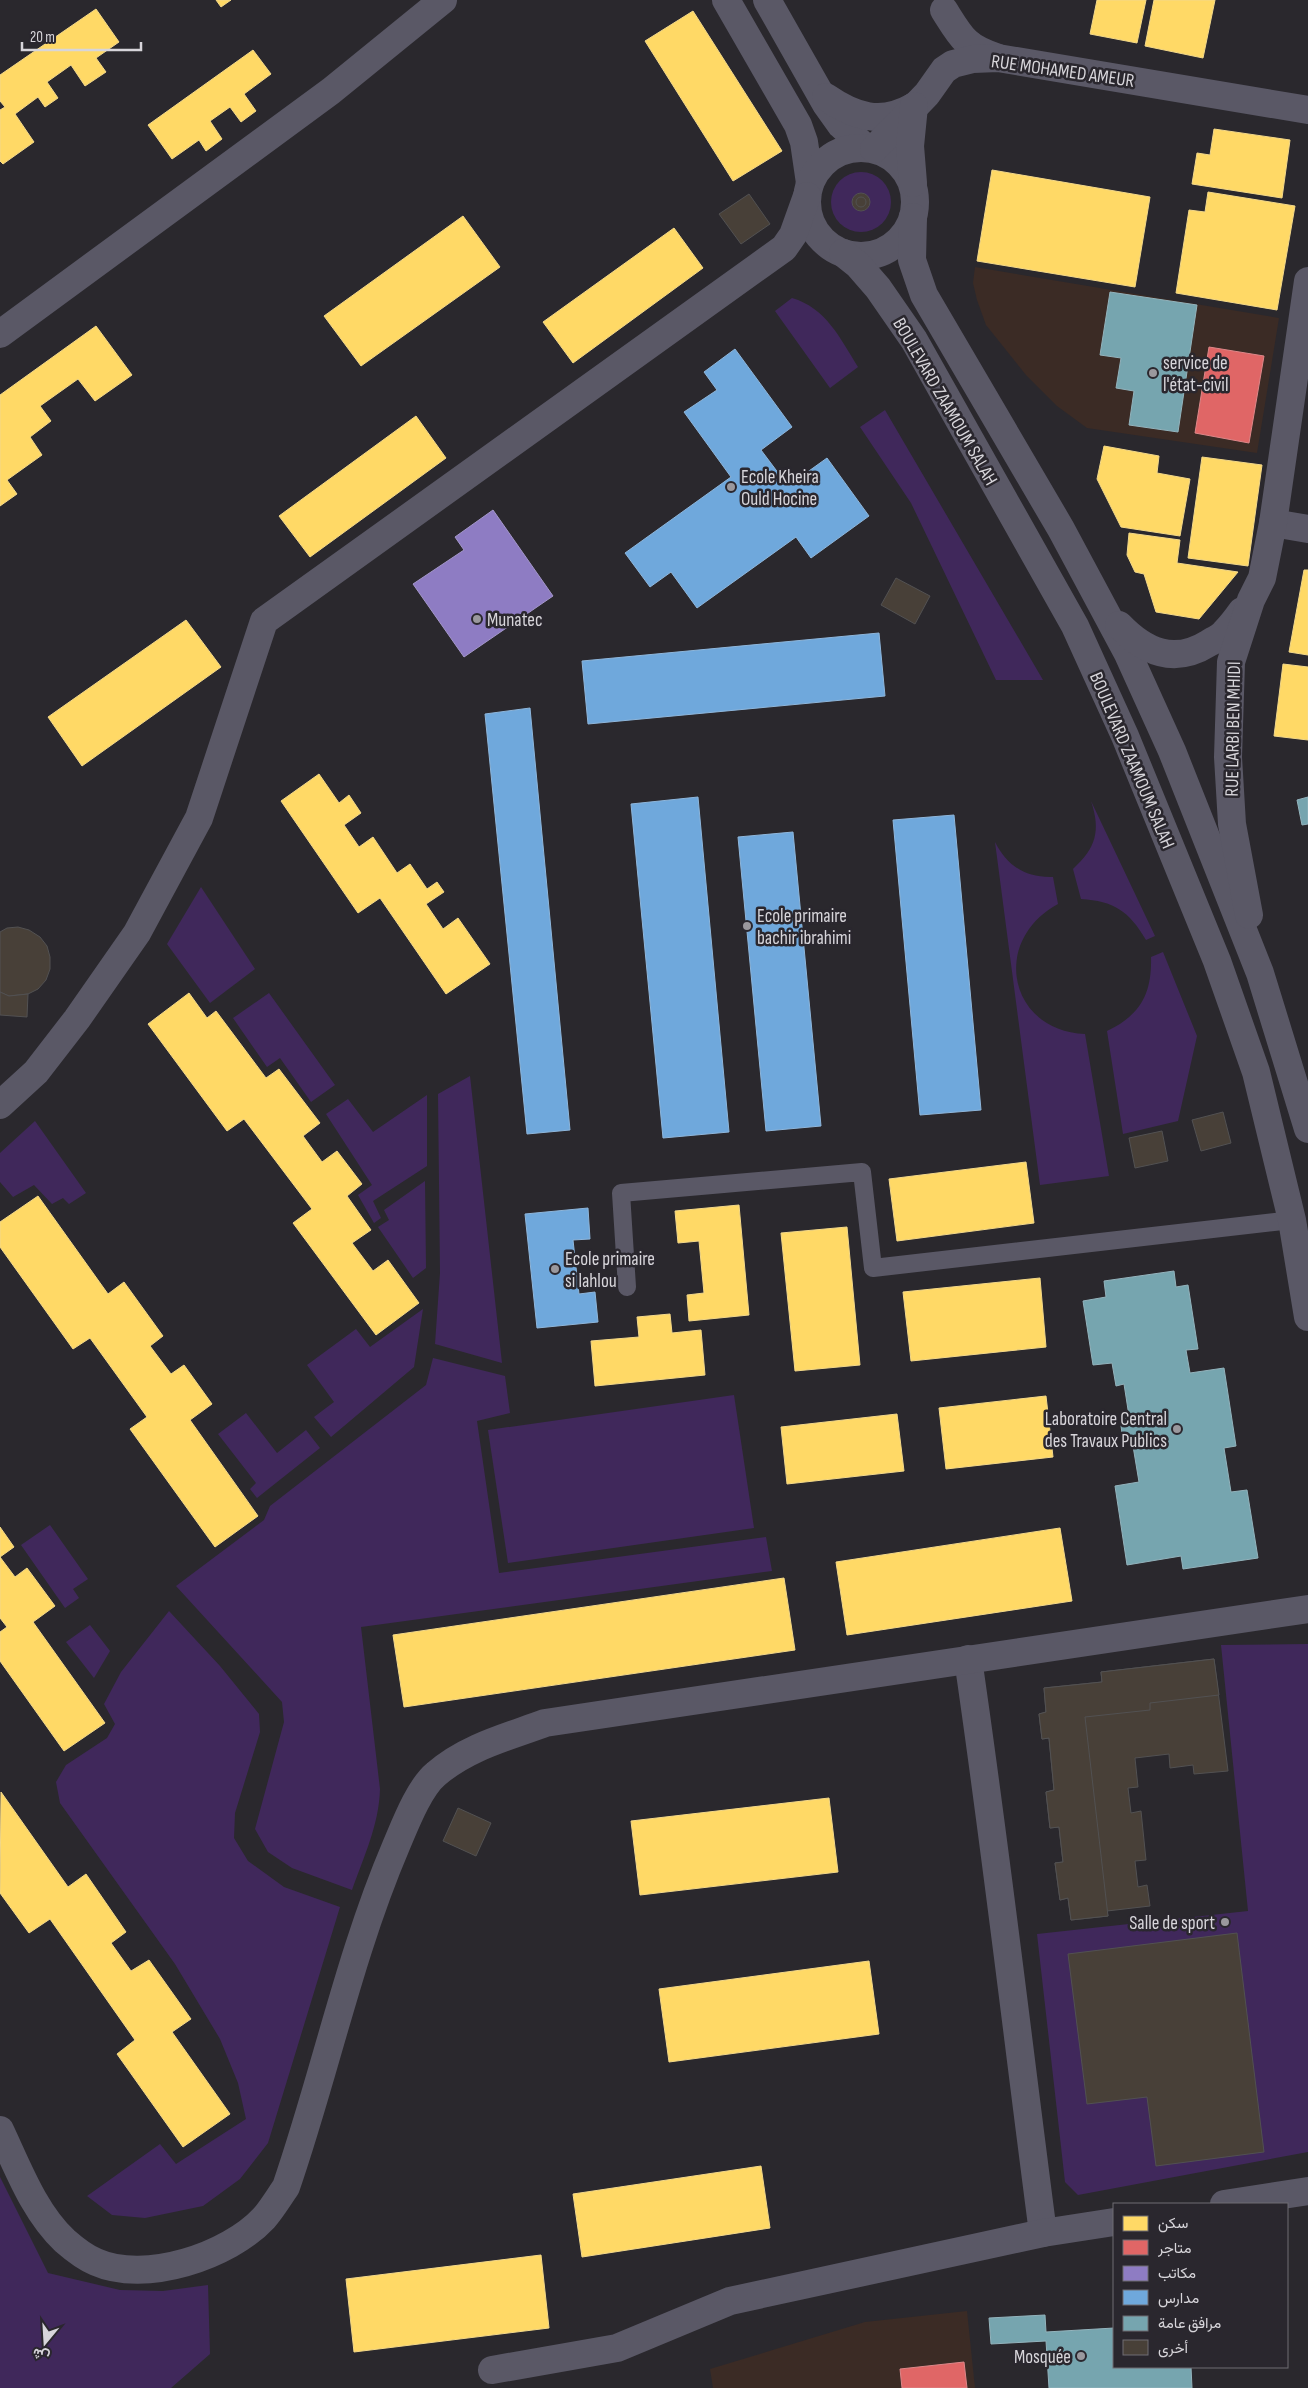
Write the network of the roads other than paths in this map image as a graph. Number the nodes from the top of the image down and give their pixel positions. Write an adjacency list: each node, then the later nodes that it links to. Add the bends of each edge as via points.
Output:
1 (443, 0): 17 (street, via 331,91)
2 (726, 0): 12 (street, via 798,125 804,142)
3 (767, 0): 7 (street)
4 (941, 5): 5 (street, via 964,41 976,51); 6 (street, via 951,48)
5 (998, 58): 6 (street, RUE MOHAMED AMEUR, via 962,60); 9 (street, RUE MOHAMED AMEUR)
6 (944, 70): 8 (street)
7 (819, 92): 8 (street, via 845,110 880,118 899,114); 10 (street, via 841,125)
8 (914, 106): 10 (street); 11 (street, via 910,146)
9 (1308, 110)
10 (870, 148): 11 (street, via 885,153 902,166); 12 (street, via 838,152 816,170)
11 (913, 185): 13 (street, via 916,195)
12 (809, 189): 14 (street, via 793,235); 15 (street, via 810,220 823,241)
13 (913, 218): 15 (street, via 898,242 886,250 857,256); 21 (street, BOULEVARD ZAAMOUM SALAH, via 912,260 924,295)
14 (784, 248): 15 (street, via 801,246); 23 (street, via 264,621 199,818 142,925 36,1072)
15 (838, 250): 25 (street, BOULEVARD ZAAMOUM SALAH, via 858,265 878,288 914,340 1075,626 1114,711 1217,961 1256,1072)
16 (1308, 281): 18 (street, RUE LARBI BEN MHIDI)
17 (0, 334)
18 (1273, 523): 19 (street); 20 (street, RUE LARBI BEN MHIDI, via 1262,578)
19 (1308, 529)
20 (1251, 600): 21 (street, via 1224,634 1199,650 1183,654 1164,654 1143,646); 22 (street, RUE LARBI BEN MHIDI, via 1231,662 1228,757 1232,824)
21 (1105, 610): 22 (street, BOULEVARD ZAAMOUM SALAH, via 1172,752)
22 (1260, 973): 24 (street, BOULEVARD ZAAMOUM SALAH)
23 (0, 1105)
24 (1308, 1129)
25 (1292, 1220): 26 (lane, via 873,1268 862,1172 621,1193); 27 (street, BOULEVARD ZAAMOUM SALAH)
26 (627, 1287)
27 (1308, 1317)
28 (1308, 1609): 29 (street)
29 (968, 1660): 30 (street, via 545,1723 470,1750 435,1775 411,1811 377,1893 286,2187 264,2218 240,2239 206,2257 152,2269 123,2269 97,2262 66,2241 42,2214); 34 (street, via 994,1833)
30 (0, 2130)
31 (1308, 2191): 32 (street)
32 (1230, 2203)
33 (1113, 2222): 34 (street)
34 (1043, 2233): 35 (street, via 730,2301 617,2348)
35 (492, 2370)

